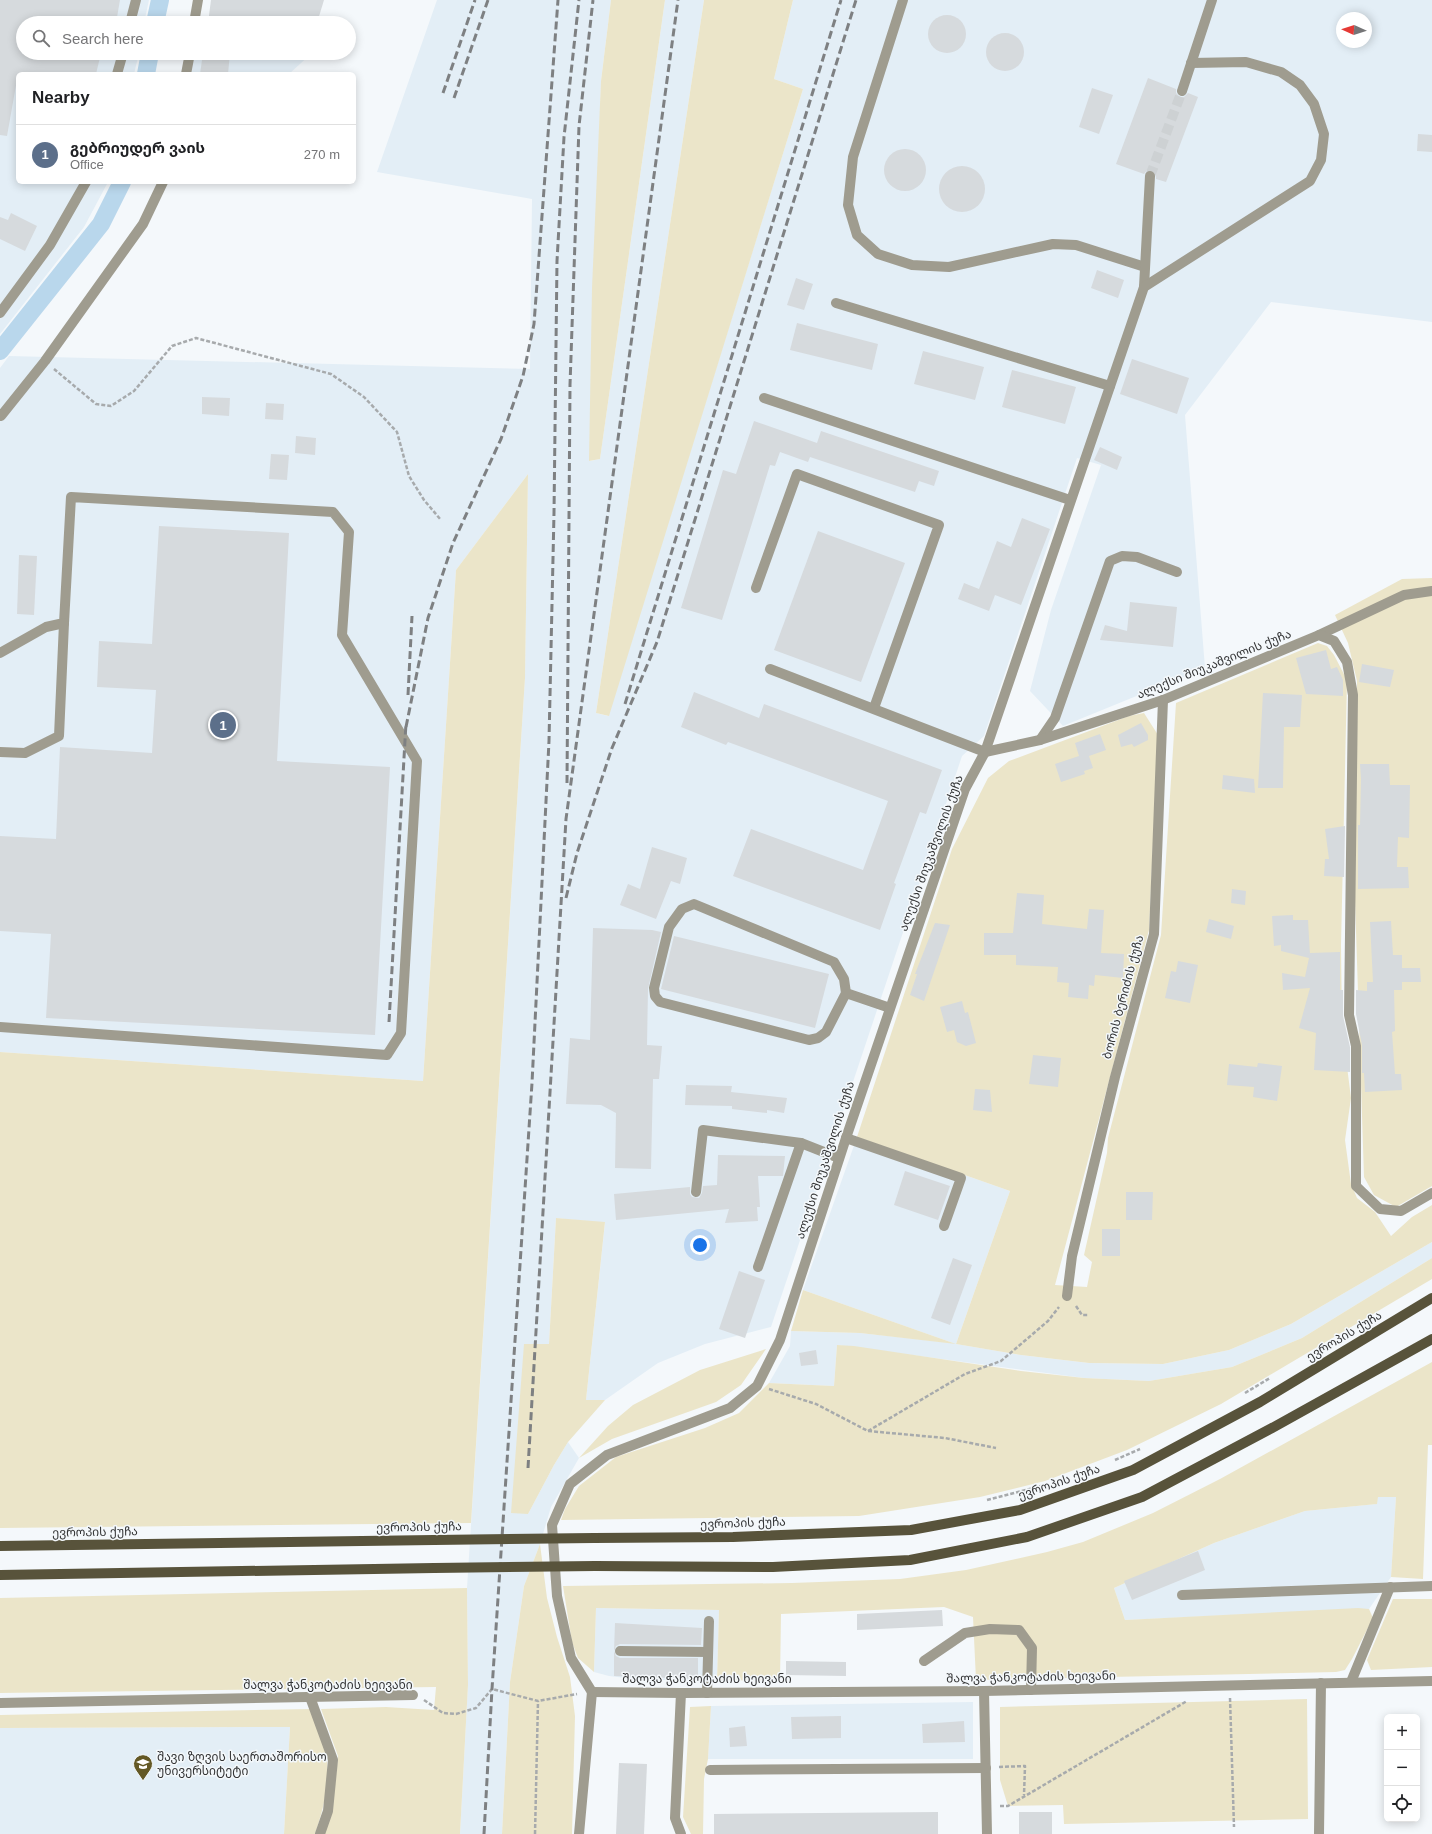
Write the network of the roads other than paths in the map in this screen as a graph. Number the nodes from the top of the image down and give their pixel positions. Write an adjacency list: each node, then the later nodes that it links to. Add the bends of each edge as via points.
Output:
1 (136, 0): 5 (street)
2 (198, 0): 6 (street)
3 (903, 0): 16 (street, via 853,157 848,205 857,236 878,254 912,266 949,267 1053,244 1076,245)
4 (1212, 0): 9 (street)
5 (132, 16)
6 (195, 16)
7 (121, 60): 10 (street)
8 (189, 60): 11 (street)
9 (1190, 63): 12 (street); 17 (street, via 1246,62 1281,72 1300,85 1314,104 1324,134 1321,160 1310,181)
10 (118, 72)
11 (186, 72)
12 (1182, 91)
13 (1150, 176): 16 (street)
14 (85, 184): 19 (street, via 50,245)
15 (162, 184): 22 (street, via 143,224 45,361)
16 (1145, 267): 17 (street)
17 (1144, 287): 20 (street)
18 (836, 303): 20 (street)
19 (0, 313)
20 (1110, 386): 23 (street)
21 (764, 398): 23 (street)
22 (1, 416)
23 (1070, 500): 35 (street)
24 (1177, 572): 33 (street, via 1137,557 1122,556 1110,561 1055,718)
25 (756, 588): 32 (street, via 796,474 939,525)
26 (1432, 592): 28 (street, ალექსი შიუკაშვილის ქუჩა, via 1404,595)
27 (64, 623): 29 (street, via 46,627); 34 (street, via 59,736 24,753); 38 (street, via 72,497 333,512 349,532 342,635 417,761 401,1033 387,1055)
28 (1319, 635): 31 (street, ალექსი შიუკაშვილის ქუჩა); 43 (street, via 1334,641 1347,662 1353,695 1349,1015 1356,1046 1356,1186 1380,1209 1401,1211)
29 (0, 653)
30 (770, 669): 32 (street)
31 (1163, 700): 33 (street, ალექსი შიუკაშვილის ქუჩა); 46 (street, ბორის ბერიძის ქუჩა, via 1154,934 1115,1077 1075,1240)
32 (874, 708): 35 (street)
33 (1040, 740): 35 (street, ალექსი შიუკაშვილის ქუჩა)
34 (0, 752)
35 (985, 752): 37 (street, ალექსი შიუკაშვილის ქუჩა, via 965,789)
36 (846, 994): 36 (street, via 844,979 834,962 694,904 682,909 669,927 654,988 655,996 660,1002 809,1040 818,1038 826,1032); 37 (street)
37 (890, 1008): 39 (street, ალექსი შიუკაშვილის ქუჩა)
38 (0, 1027)
39 (846, 1138): 41 (street, ალექსი შიუკაშვილის ქუჩა); 44 (street, via 961,1178)
40 (801, 1143): 41 (street); 42 (street, via 703,1130); 45 (street)
41 (839, 1158): 63 (street, ალექსი შიუკაშვილის ქუჩა, via 780,1340 757,1386 730,1408 607,1455 570,1484 552,1525 557,1596 572,1658)
42 (696, 1192)
43 (1432, 1193)
44 (944, 1226)
45 (758, 1267)
46 (1067, 1296)
47 (1432, 1298): 49 (main road, ევროპის ქუჩა, bridge, via 1260,1402 1133,1470 1020,1510 911,1530 733,1537)
48 (1432, 1339): 50 (main road, bridge, via 1142,1497 1027,1538 910,1560 772,1567 595,1566)
49 (0, 1546)
50 (0, 1575)
51 (1432, 1586): 52 (street)
52 (1390, 1587): 53 (street); 60 (street)
53 (1182, 1595)
54 (709, 1621): 56 (street)
55 (620, 1651): 56 (street)
56 (708, 1652): 65 (street)
57 (924, 1661): 61 (street, via 965,1633 990,1629 1019,1630 1032,1648)
58 (1432, 1681): 60 (street, შალვა ჭანკოტაძის ხეივანი)
59 (1321, 1682): 60 (street, შალვა ჭანკოტაძის ხეივანი); 61 (street, შალვა ჭანკოტაძის ხეივანი); 75 (street)
60 (1351, 1682)
61 (1031, 1690): 62 (street, შალვა ჭანკოტაძის ხეივანი)
62 (984, 1691): 65 (street, შალვა ჭანკოტაძის ხეივანი); 69 (street)
63 (592, 1692): 64 (street, შალვა ჭანკოტაძის ხეივანი); 72 (street)
64 (681, 1693): 65 (street, შალვა ჭანკოტაძის ხეივანი); 73 (street, via 674,1818)
65 (707, 1693)
66 (413, 1695): 67 (street, შალვა ჭანკოტაძის ხეივანი)
67 (310, 1697): 68 (street, შალვა ჭანკოტაძის ხეივანი); 71 (street, via 333,1760 328,1811)
68 (0, 1703)
69 (986, 1768): 70 (street); 74 (street)
70 (710, 1770)
71 (320, 1834)
72 (579, 1834)
73 (681, 1834)
74 (987, 1834)
75 (1319, 1834)

